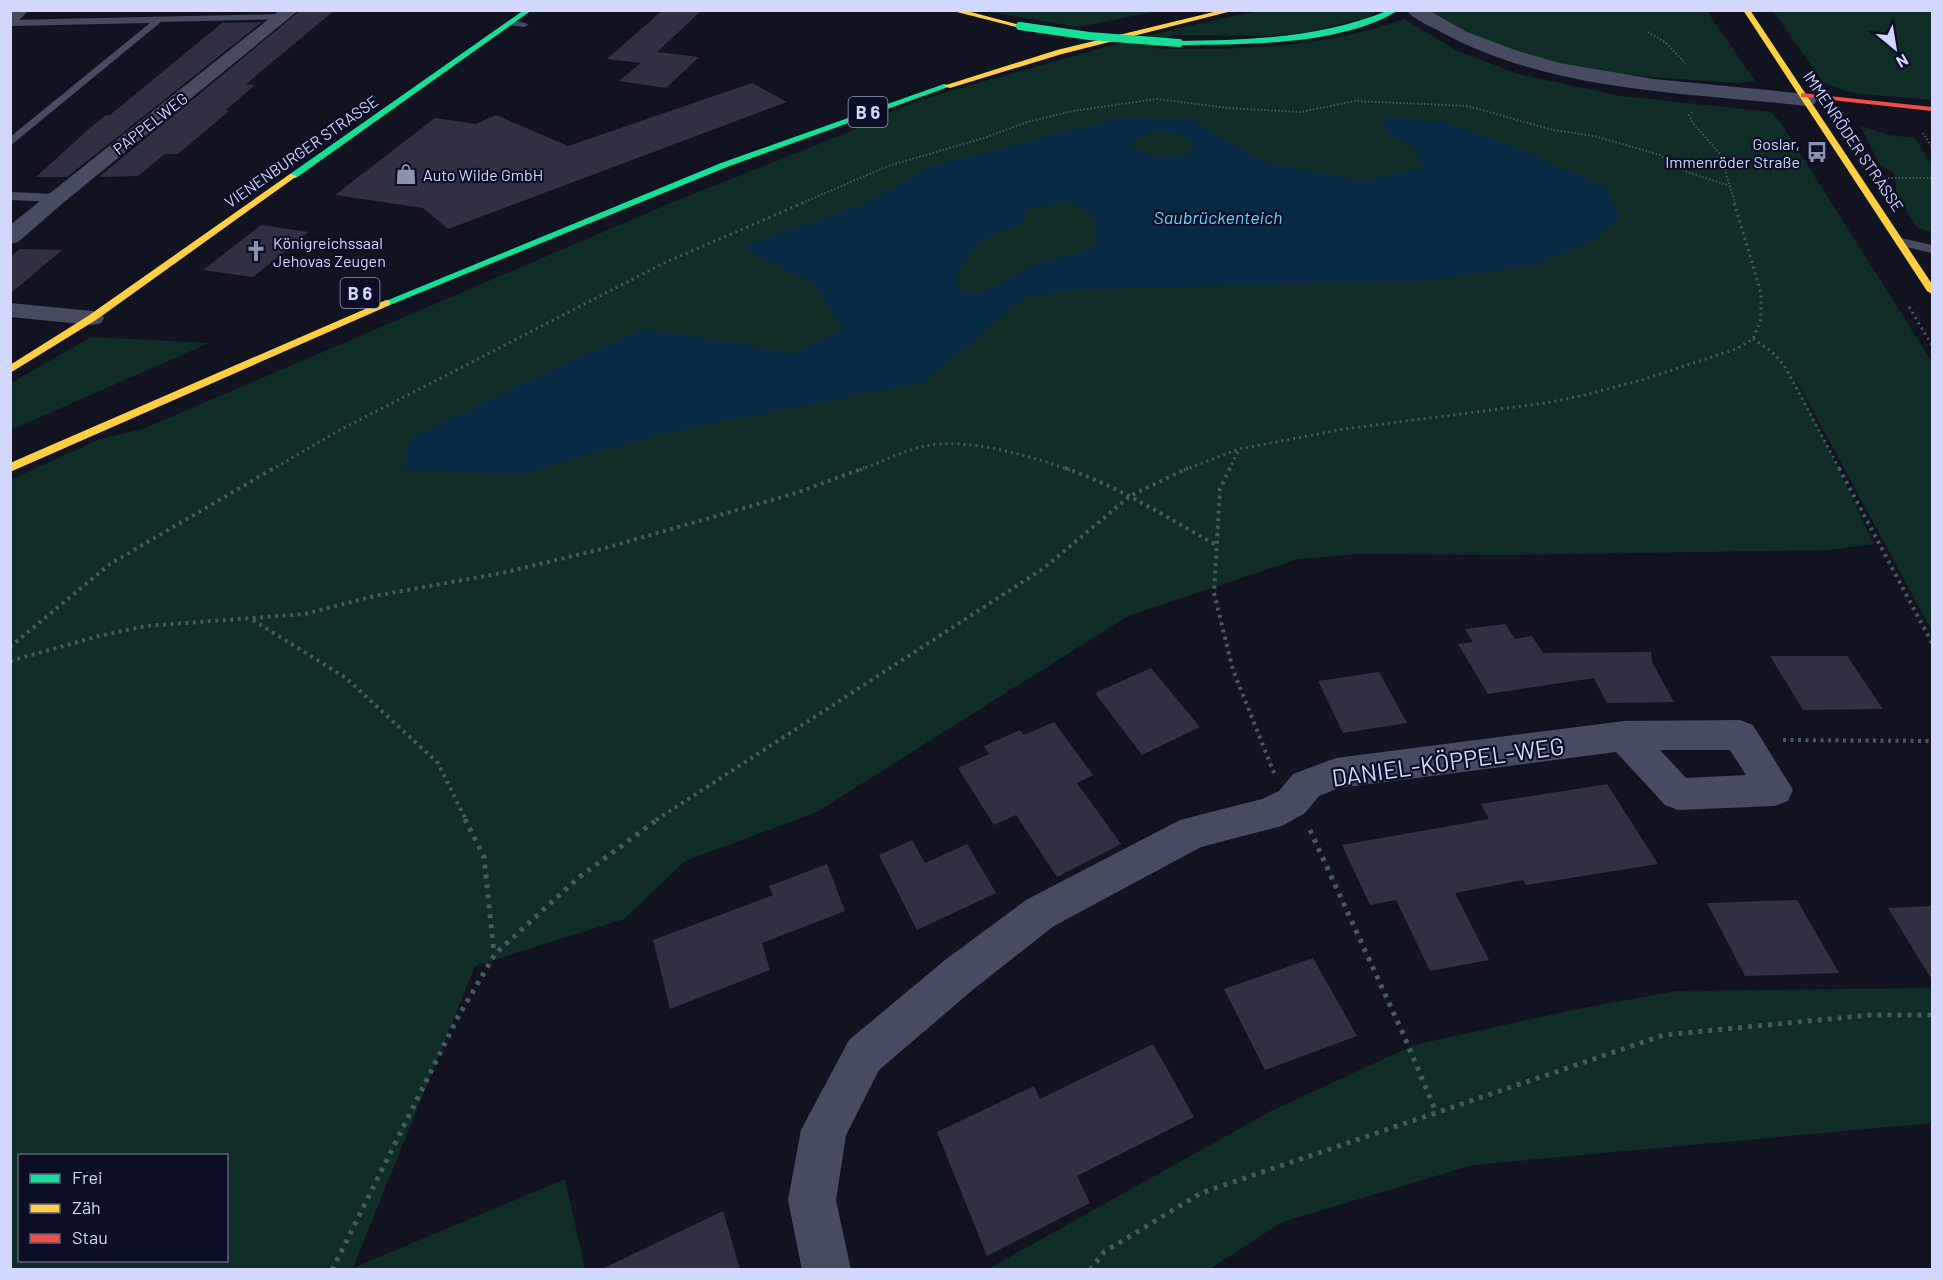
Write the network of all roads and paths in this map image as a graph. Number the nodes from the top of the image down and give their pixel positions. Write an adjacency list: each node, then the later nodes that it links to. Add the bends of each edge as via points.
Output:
1 (21, 10): 11 (street)
2 (529, 10): 30 (main road, VIENENBURGER STRASSE, via 518,24)
3 (952, 10): 8 (main road, bridge, via 1020,26 1179,43 1306,37 1354,27)
4 (1188, 10): 13 (main road, B 6, via 1001,57)
5 (1233, 10): 34 (main road, B 6, via 1004,68 793,138 294,342)
6 (1414, 10): 14 (street, via 1466,40 1530,62)
7 (1746, 10): 15 (main road, IMMENRÖDER STRASSE)
8 (1391, 13)
9 (287, 14): 10 (lane); 24 (street, PAPPELWEG)
10 (160, 18): 11 (lane); 18 (lane)
11 (10, 21)
12 (1648, 32): 14 (path, via 1682,58)
13 (883, 94)
14 (1699, 95): 15 (street); 22 (path, via 1689,115 1719,154)
15 (1806, 98): 16 (main road, via 1887,109); 20 (main road, IMMENRÖDER STRASSE)
16 (1932, 110)
17 (746, 142): 19 (main road)
18 (10, 143)
19 (714, 154)
20 (1857, 176): 21 (path); 26 (main road, IMMENRÖDER STRASSE)
21 (1932, 178)
22 (1728, 185): 31 (path, via 1761,293 1761,319); 40 (path, via 1687,172 1660,155 1468,106 1355,101 1277,113 1156,99 1027,122 888,166 664,263 390,404 110,564)
23 (10, 196): 24 (lane)
24 (55, 198): 25 (street, PAPPELWEG)
25 (10, 237)
26 (1901, 242): 27 (lane); 28 (main road, IMMENRÖDER STRASSE)
27 (1932, 249)
28 (1932, 291)
29 (10, 310): 30 (street)
30 (92, 318): 32 (main road, VIENENBURGER STRASSE)
31 (1753, 339): 33 (path, via 1736,349 1585,395 1344,429); 39 (path, via 1784,365)
32 (10, 370)
33 (1239, 449): 35 (path); 36 (path, via 1220,489)
34 (10, 468)
35 (1130, 496): 36 (path); 38 (path, via 1093,478 1016,453 949,444 925,446 796,494 603,549 305,614); 45 (path, via 1044,568 638,832 578,878)
36 (1218, 546): 37 (path)
37 (1214, 593)
38 (252, 620): 41 (path, via 211,619 146,626); 45 (path, via 346,678 438,763 484,857)
39 (1932, 643)
40 (10, 647)
41 (10, 661)
42 (1740, 735): 43 (street, DANIEL-KÖPPEL-WEG); 43 (street, via 1775,790 1678,794); 44 (path, via 1762,740)
43 (1624, 736): 50 (street, DANIEL-KÖPPEL-WEG, via 1336,773 1306,785 1292,802 1269,814 1193,832 1040,913 864,1055 824,1130 812,1200)
44 (1932, 741)
45 (495, 954): 49 (path, via 458,1017)
46 (1932, 1015): 48 (path, via 1870,1015 1664,1035)
47 (1405, 1038): 48 (path)
48 (1436, 1112): 51 (path, via 1201,1193 1104,1252)
49 (332, 1269)
50 (827, 1269)
51 (1090, 1269)

